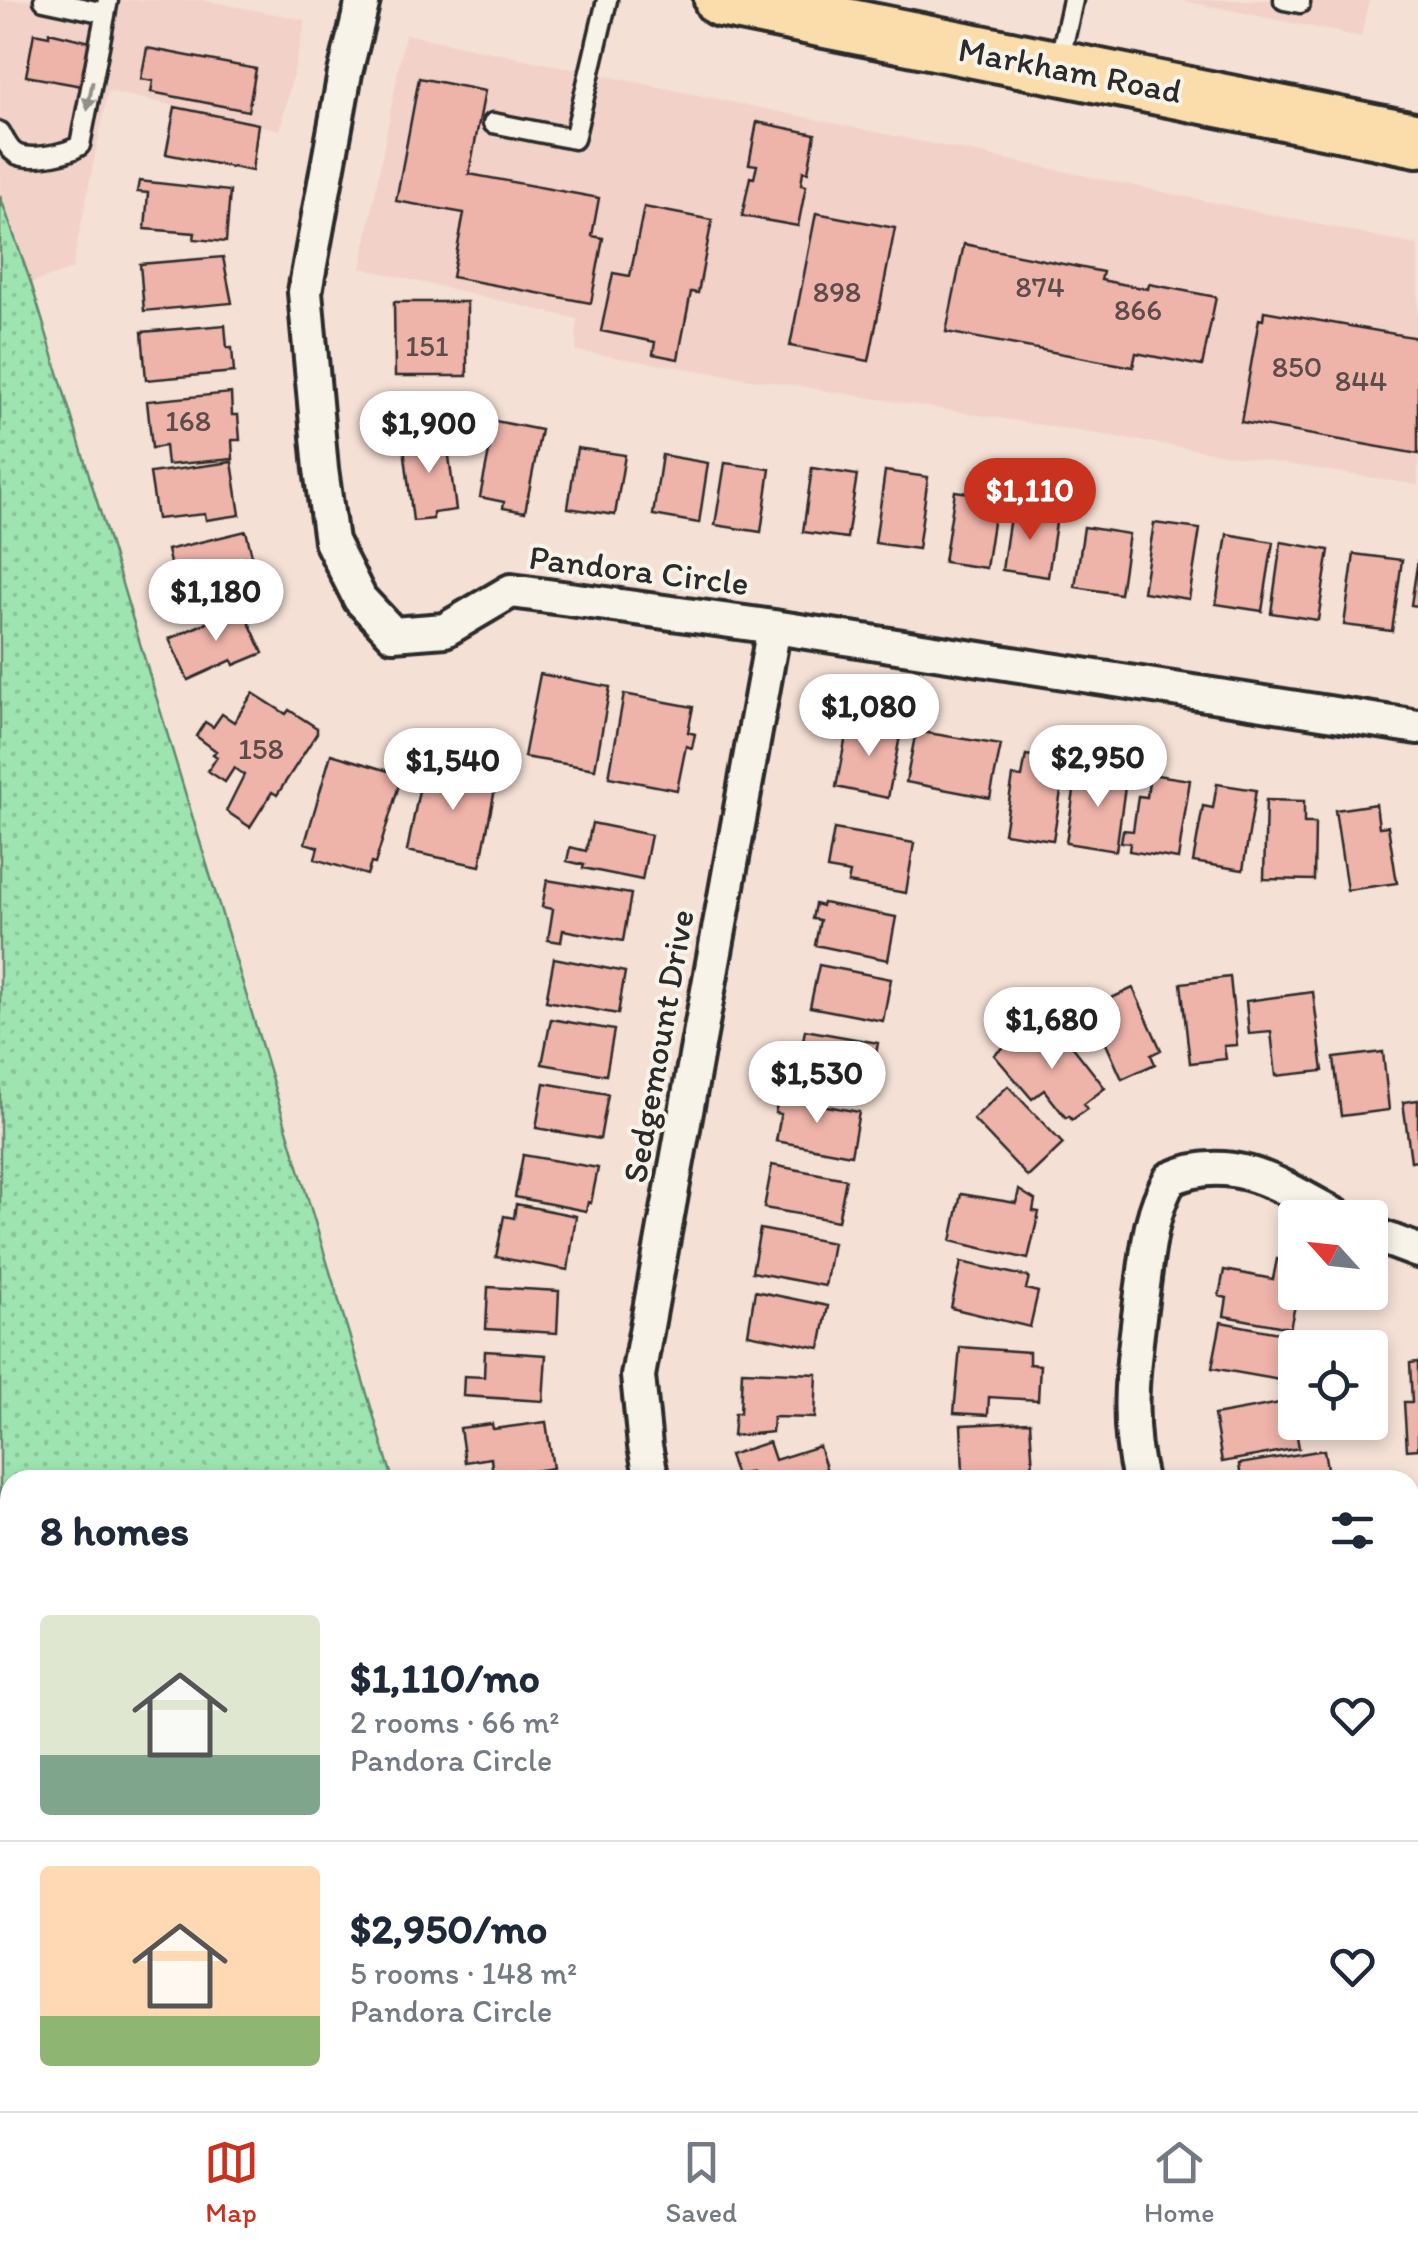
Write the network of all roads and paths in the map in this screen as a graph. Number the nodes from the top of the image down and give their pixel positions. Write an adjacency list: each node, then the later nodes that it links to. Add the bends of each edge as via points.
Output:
1 (44, 0): 8 (lane)
2 (363, 0): 13 (street, Pandora Circle, via 305,292 331,541 360,599 393,634 445,630 511,591)
3 (607, 0): 10 (lane, via 574,138)
4 (721, 0): 9 (main road, Markham Road)
5 (1074, 0): 9 (lane)
6 (1284, 0): 7 (lane)
7 (1300, 0)
8 (106, 6): 11 (lane, one-way to 11, via 80,145 68,153 22,156)
9 (1059, 66): 12 (main road, Markham Road)
10 (492, 123)
11 (0, 132)
12 (1418, 140)
13 (774, 627): 14 (street, Pandora Circle); 18 (street, Sedgemount Drive, via 638,1376)
14 (1418, 727)
15 (1307, 1200): 19 (street, via 1274,1182 1212,1166 1170,1179 1150,1227 1131,1361 1130,1429)
16 (1388, 1240): 17 (street)
17 (1418, 1252)
18 (650, 1470)
19 (1138, 1470)

